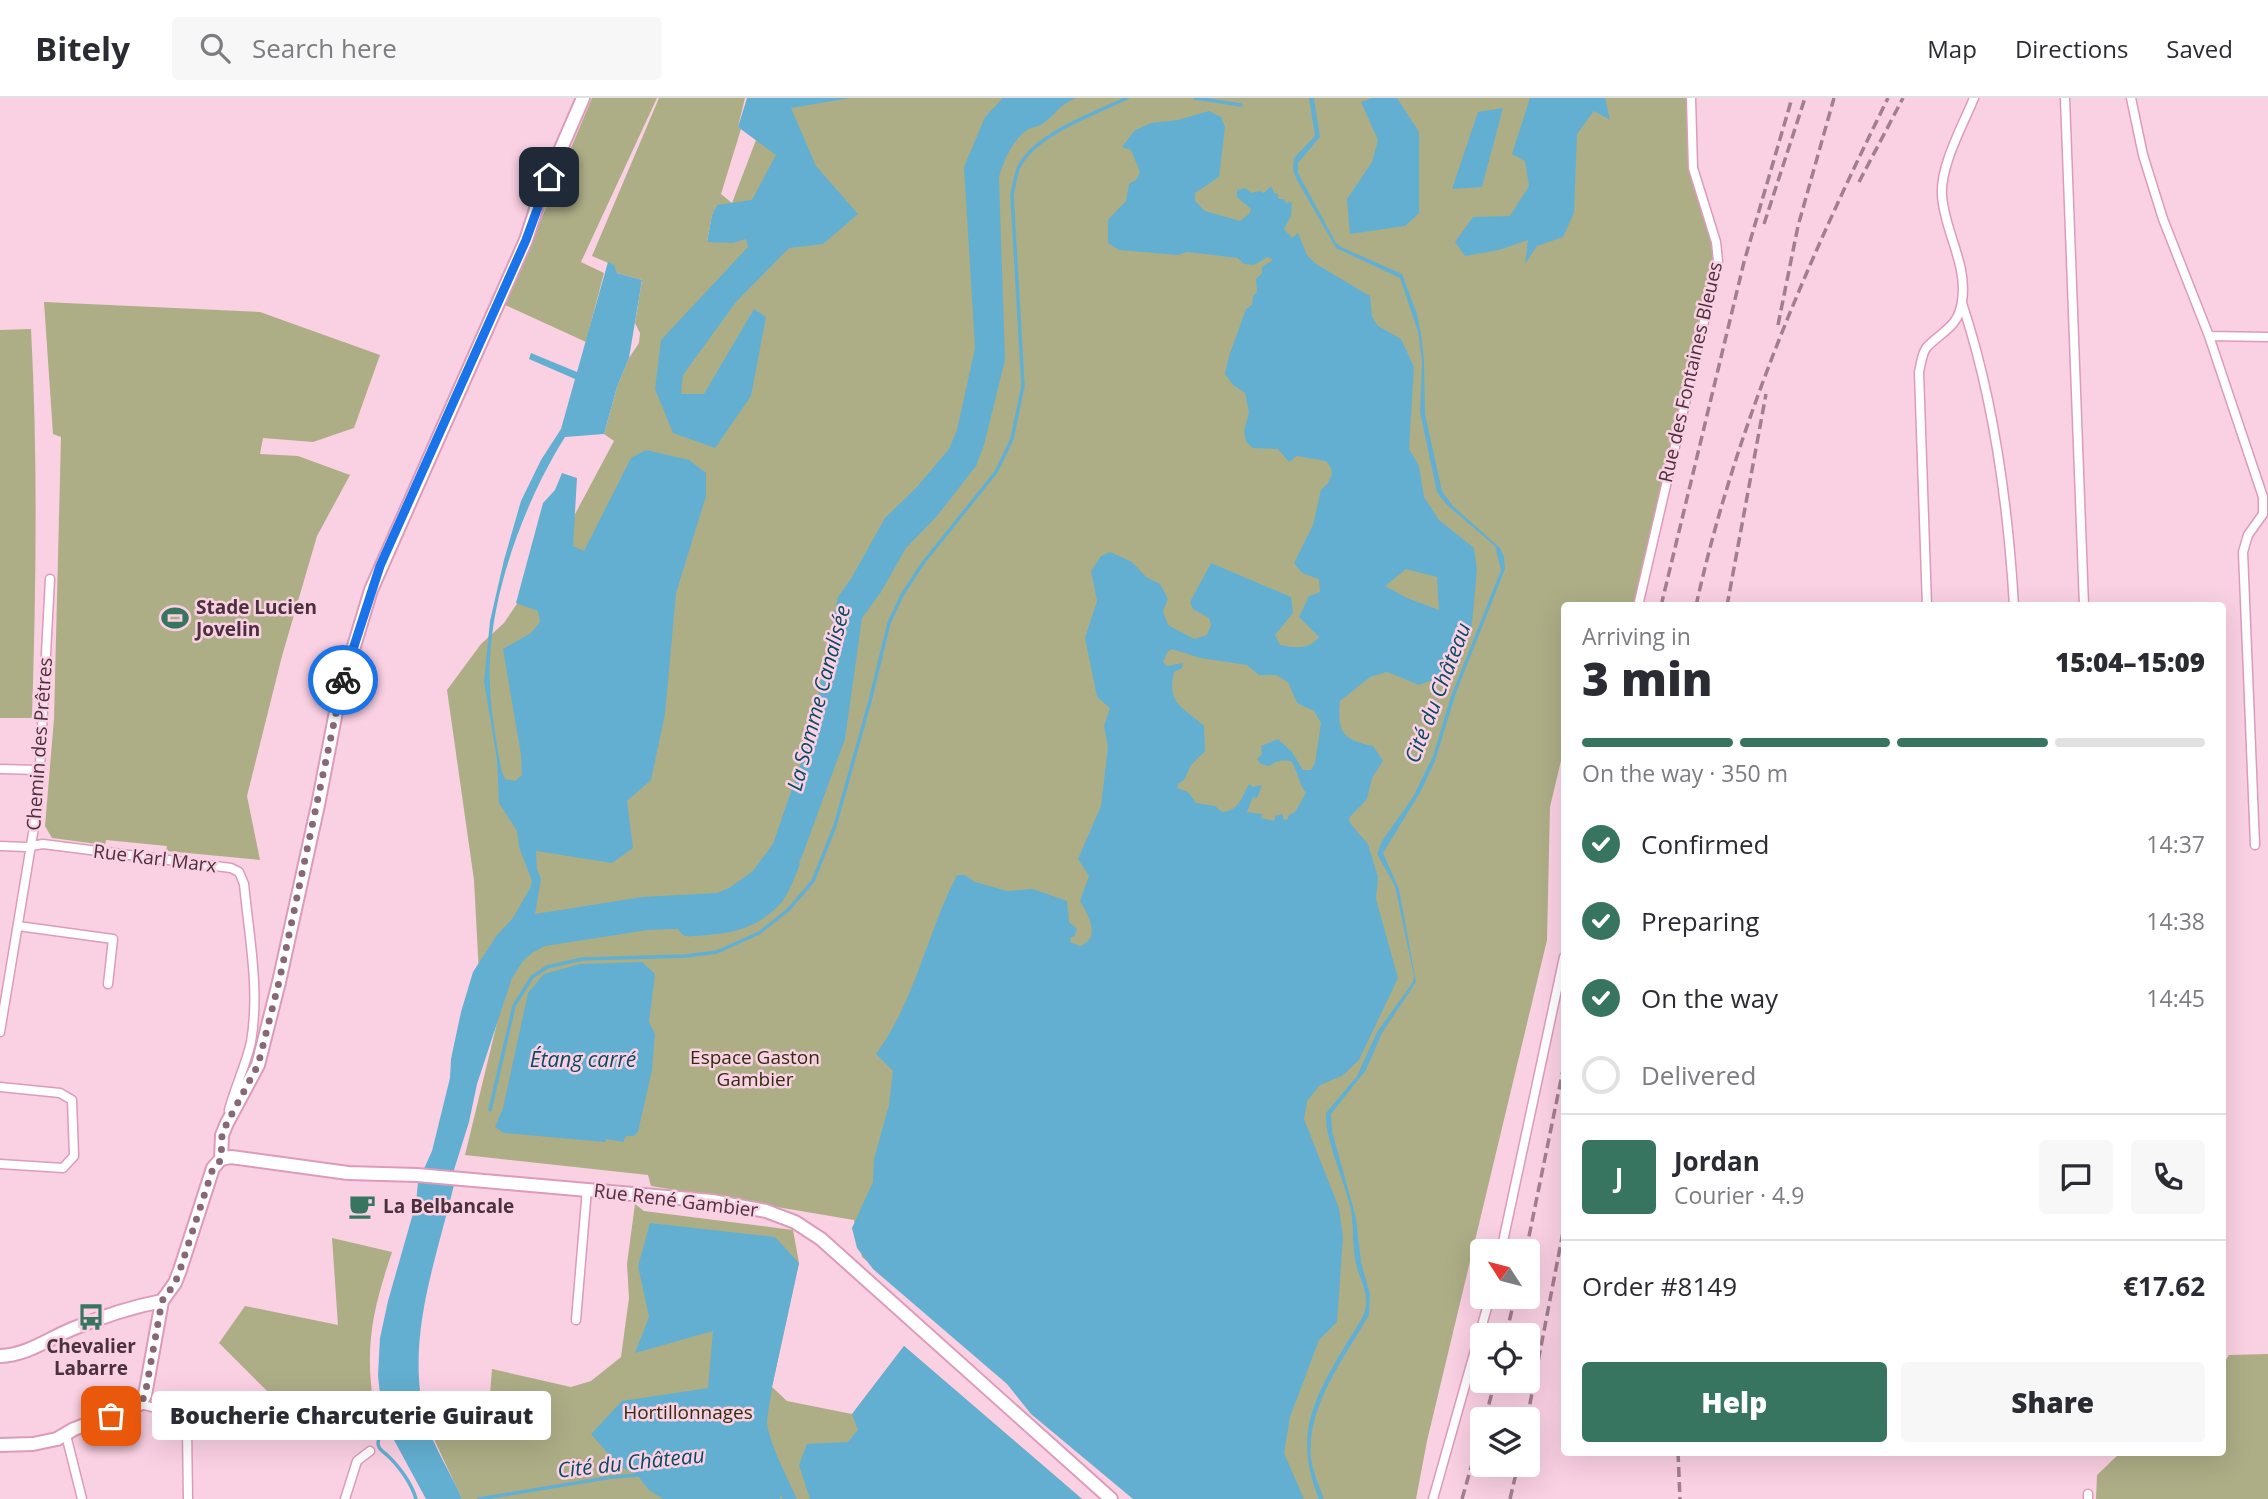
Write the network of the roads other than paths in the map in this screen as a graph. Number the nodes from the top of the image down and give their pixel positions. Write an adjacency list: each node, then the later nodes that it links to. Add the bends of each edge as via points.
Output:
1 (583, 98): 24 (street, via 526,240 371,590 339,695 258,1065)
2 (1691, 98): 10 (street, Rue des Fontaines Bleues, via 1693,168 1718,261)
3 (1974, 98): 6 (street, via 1956,140 1942,192 1963,286)
4 (2065, 98): 13 (street)
5 (2131, 98): 7 (street, via 2163,219)
6 (1962, 303): 11 (street, via 1947,331 1926,347 1919,372); 12 (street, via 1989,408 2010,535)
7 (2209, 336): 8 (street); 17 (street, via 2263,497 2263,514 2243,552)
8 (2268, 337)
9 (50, 579): 15 (street, Chemin des Prêtres)
10 (1639, 602)
11 (1927, 602)
12 (2014, 602)
13 (2084, 602)
14 (0, 769): 15 (street)
15 (39, 770): 16 (street, Chemin des Prêtres)
16 (30, 845): 18 (street, Rue Karl Marx); 19 (street, Chemin des Prêtres); 24 (street, Rue Karl Marx, via 151,857 239,872 244,884 254,1017 250,1045 229,1108)
17 (2255, 845)
18 (0, 846)
19 (18, 926): 21 (street, via 113,939); 22 (street, Chemin des Prêtres)
20 (1561, 972): 28 (street)
21 (108, 984)
22 (0, 1032)
23 (0, 1087): 26 (street, via 60,1093 72,1100 74,1156 63,1168)
24 (231, 1116): 25 (street, via 222,1135)
25 (221, 1160): 27 (street, Rue René Gambier, via 231,1157 348,1173); 29 (street, via 213,1168 175,1283)
26 (0, 1164)
27 (587, 1189): 31 (street); 40 (street, Rue René Gambier, via 748,1207 795,1222 899,1307)
28 (1504, 1239)
29 (162, 1301): 32 (street, via 104,1316 28,1350); 33 (street)
30 (1487, 1309): 41 (street)
31 (576, 1320)
32 (0, 1356)
33 (140, 1404): 34 (street); 38 (street, via 182,1415 187,1428)
34 (66, 1435): 35 (street); 37 (street)
35 (0, 1445)
36 (370, 1451): 39 (street, via 357,1461)
37 (82, 1499)
38 (188, 1499)
39 (345, 1499)
40 (1111, 1499)
41 (1433, 1499)

